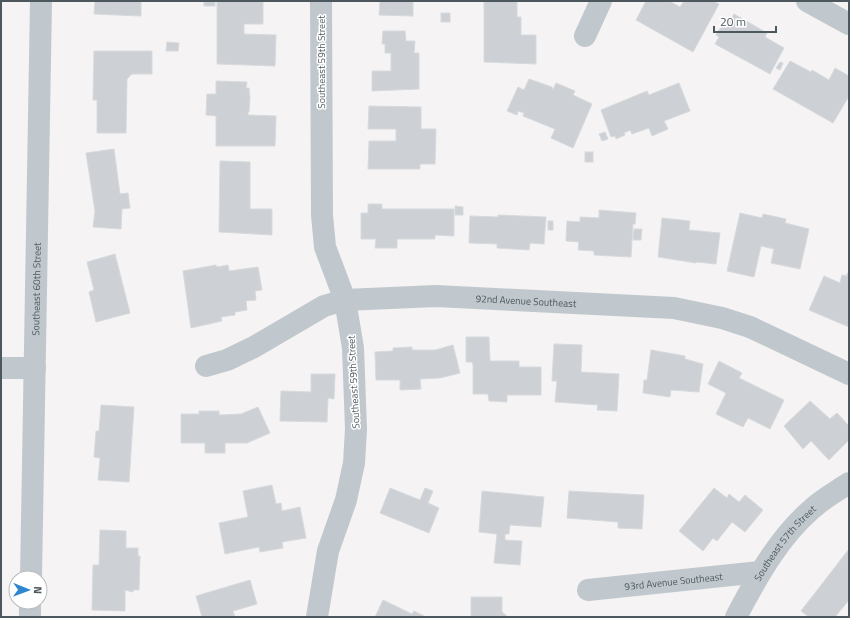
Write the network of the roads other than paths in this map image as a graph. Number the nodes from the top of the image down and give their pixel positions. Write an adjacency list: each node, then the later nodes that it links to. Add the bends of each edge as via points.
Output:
1 (41, 1): 10 (street, Southeast 60th Street)
2 (321, 1): 7 (street, Southeast 59th Street, via 322,215 325,247)
3 (602, 1): 6 (street)
4 (807, 1): 5 (street)
5 (849, 24)
6 (585, 36)
7 (345, 300): 8 (street, 92nd Avenue Southeast, via 324,306 254,347 227,360); 11 (street, 92nd Avenue Southeast, via 436,296 674,308 750,327); 16 (street, Southeast 59th Street, via 353,348 356,429 354,463 346,500 328,551)
8 (206, 366)
9 (1, 368): 10 (street)
10 (35, 368): 13 (street, Southeast 60th Street)
11 (849, 374)
12 (849, 483): 14 (street, Southeast 57th Street, via 814,507 792,529)
13 (31, 570)
14 (760, 572): 15 (street, 93rd Avenue Southeast); 17 (street, Southeast 57th Street)
15 (588, 590)
16 (317, 617)
17 (736, 617)

